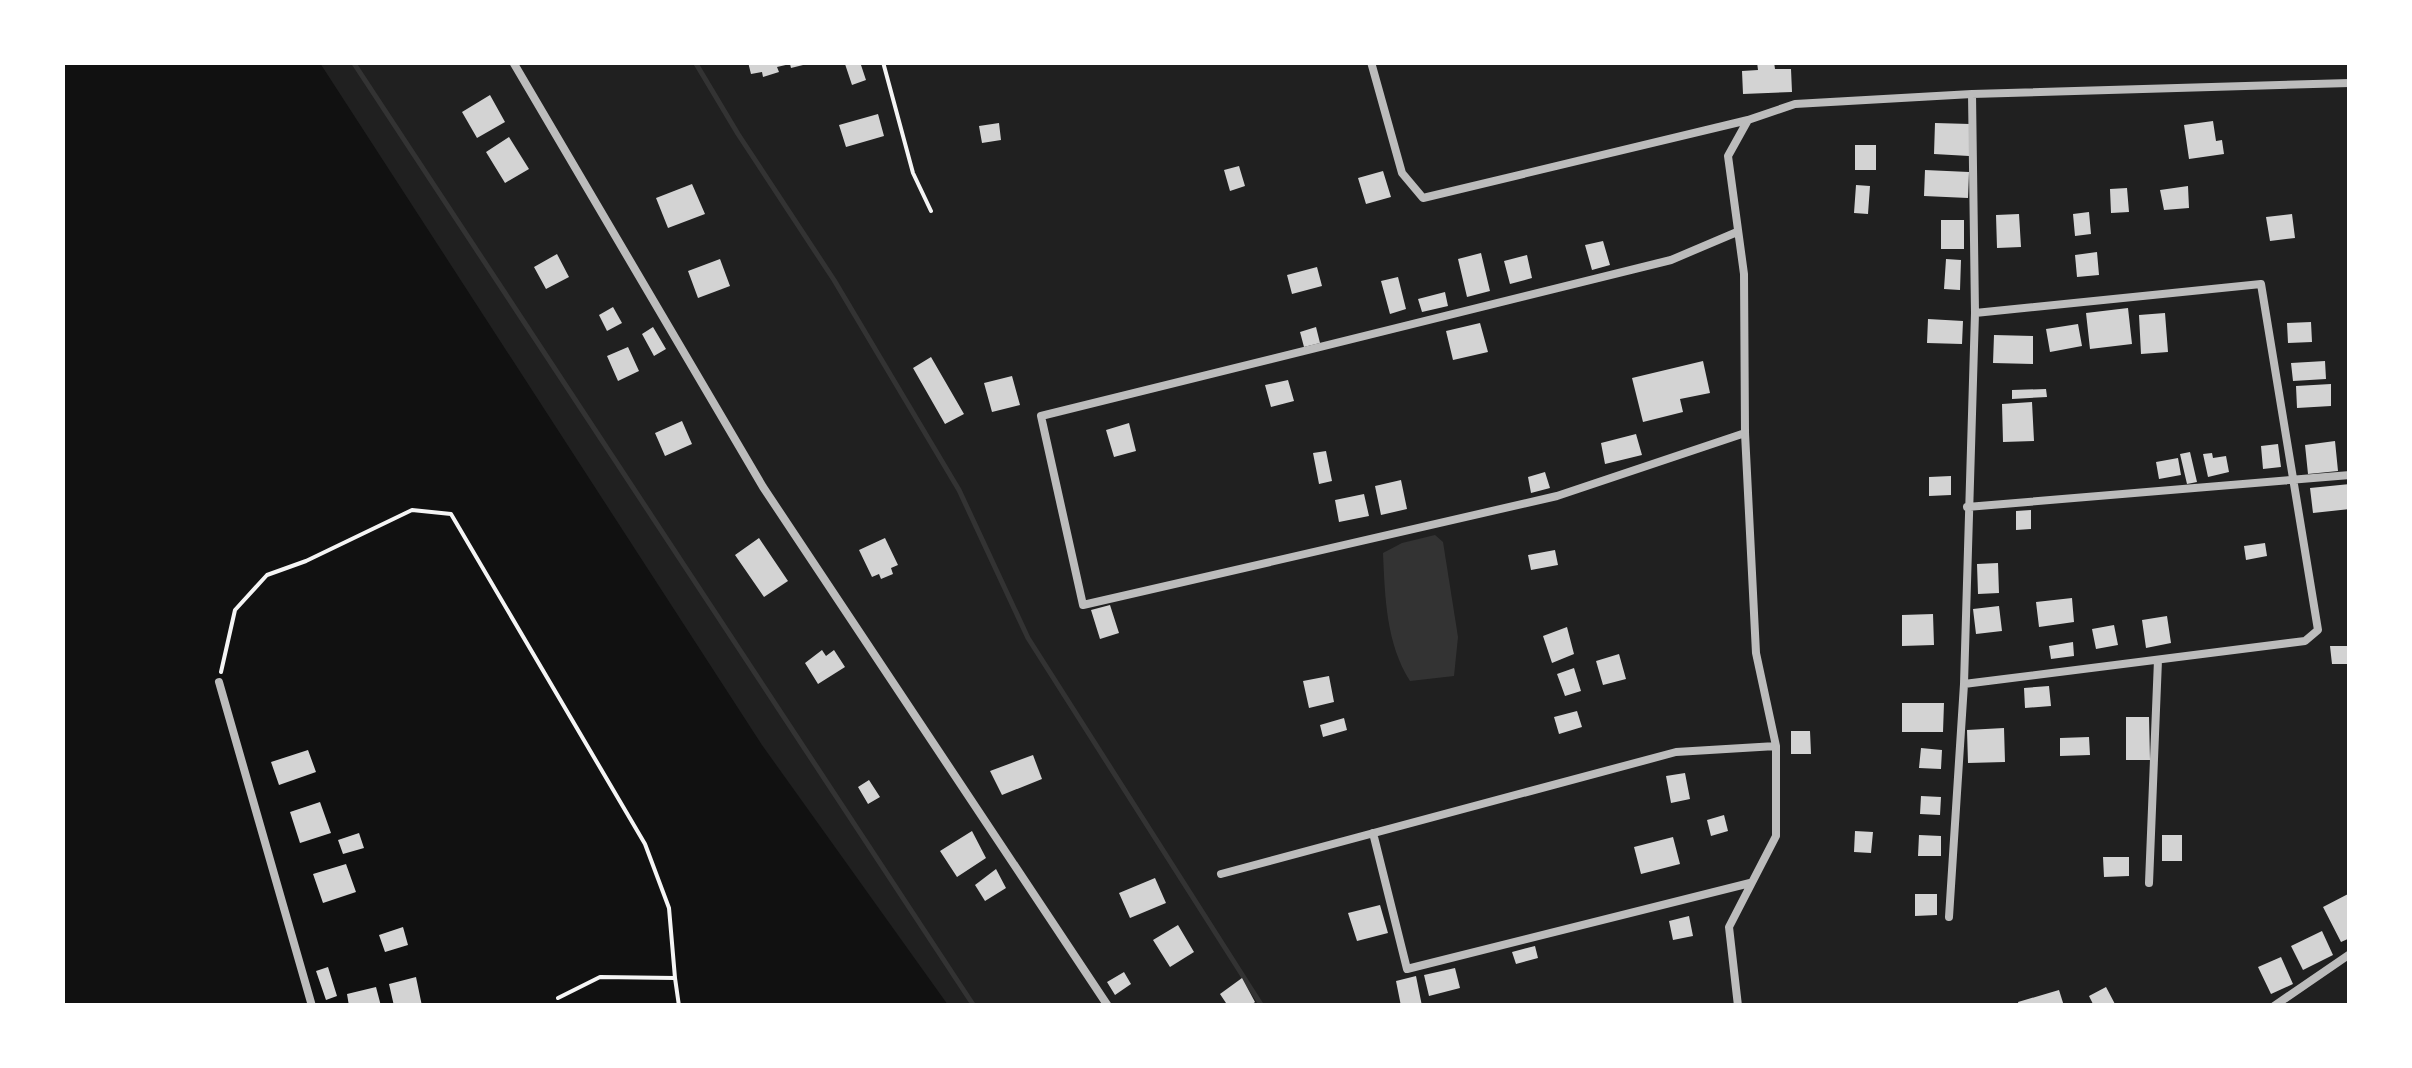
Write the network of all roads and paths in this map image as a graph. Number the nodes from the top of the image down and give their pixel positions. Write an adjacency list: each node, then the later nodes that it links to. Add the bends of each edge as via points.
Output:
1 (513, 62): 28 (street, via 762,487)
2 (883, 62): 7 (path, via 912,173)
3 (1371, 62): 6 (street, via 1402,173 1423,198)
4 (2350, 84): 5 (street)
5 (1972, 94): 6 (street, via 1794,104); 9 (street)
6 (1748, 120): 8 (street, via 1728,156)
7 (931, 211)
8 (1737, 232): 10 (street, via 1744,274); 10 (street, via 1672,260 1041,416 1083,605 1557,496)
9 (1975, 313): 12 (street, via 2261,284); 13 (street)
10 (1745, 433): 17 (street, via 1756,653)
11 (2350, 475): 12 (street)
12 (2294, 482): 13 (street); 14 (street, via 2318,630 2305,641)
13 (1967, 507): 16 (street)
14 (2158, 660): 16 (street); 21 (street)
15 (219, 682): 24 (path, via 234,610 268,575 412,510 450,514 645,844 670,908); 26 (street)
16 (1964, 684): 22 (street)
17 (1776, 746): 18 (street, via 1676,752); 20 (street, via 1776,836)
18 (1372, 834): 19 (street); 20 (street, via 1407,969)
19 (1221, 874)
20 (1750, 883): 29 (street, via 1729,927)
21 (2149, 883)
22 (1949, 917)
23 (2350, 954): 30 (street)
24 (676, 978): 25 (path, via 600,978); 27 (path)
25 (558, 998)
26 (312, 1006)
27 (679, 1006)
28 (1108, 1006)
29 (1738, 1006)
30 (2274, 1006)

